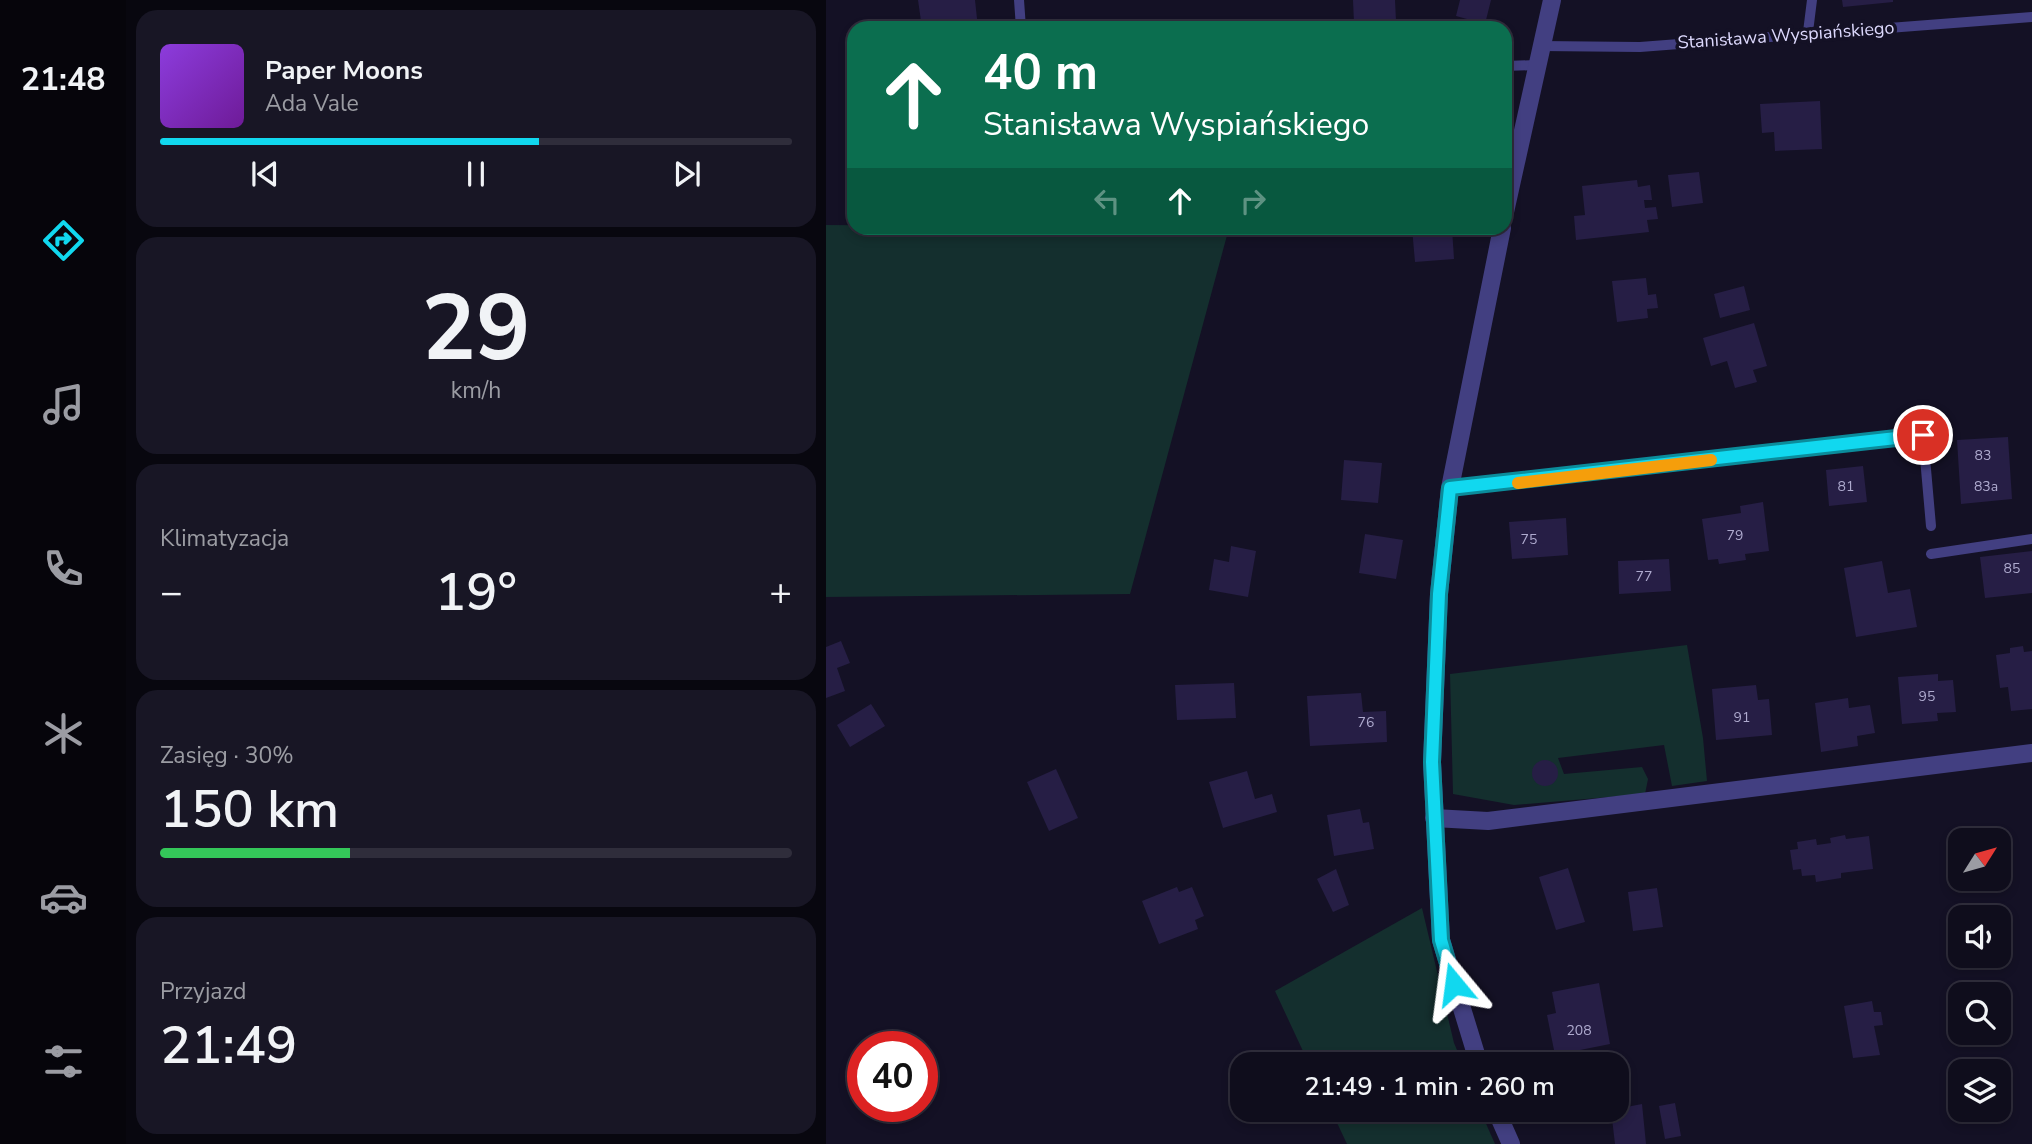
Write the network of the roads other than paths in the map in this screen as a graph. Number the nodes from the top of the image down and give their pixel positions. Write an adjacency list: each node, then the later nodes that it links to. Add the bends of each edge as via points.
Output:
1 (1019, 0): 5 (lane)
2 (1552, 0): 7 (street)
3 (1812, 0): 6 (lane)
4 (2032, 17): 6 (lane, Stanisława Wyspiańskiego)
5 (1020, 21)
6 (1808, 32): 7 (lane, Stanisława Wyspiańskiego, via 1640,47)
7 (1540, 46): 8 (street)
8 (1536, 65): 9 (lane); 10 (street)
9 (1512, 66)
10 (1512, 179)
11 (1501, 235): 12 (street)
12 (1450, 488): 13 (lane, via 1923,435); 17 (street, via 1434,678)
13 (1931, 526)
14 (2032, 538): 15 (lane)
15 (1931, 554)
16 (2032, 753): 17 (street, via 1488,821)
17 (1434, 818): 18 (street, via 1441,940)
18 (1475, 1052)
19 (1501, 1122): 20 (street)
20 (1511, 1144)

